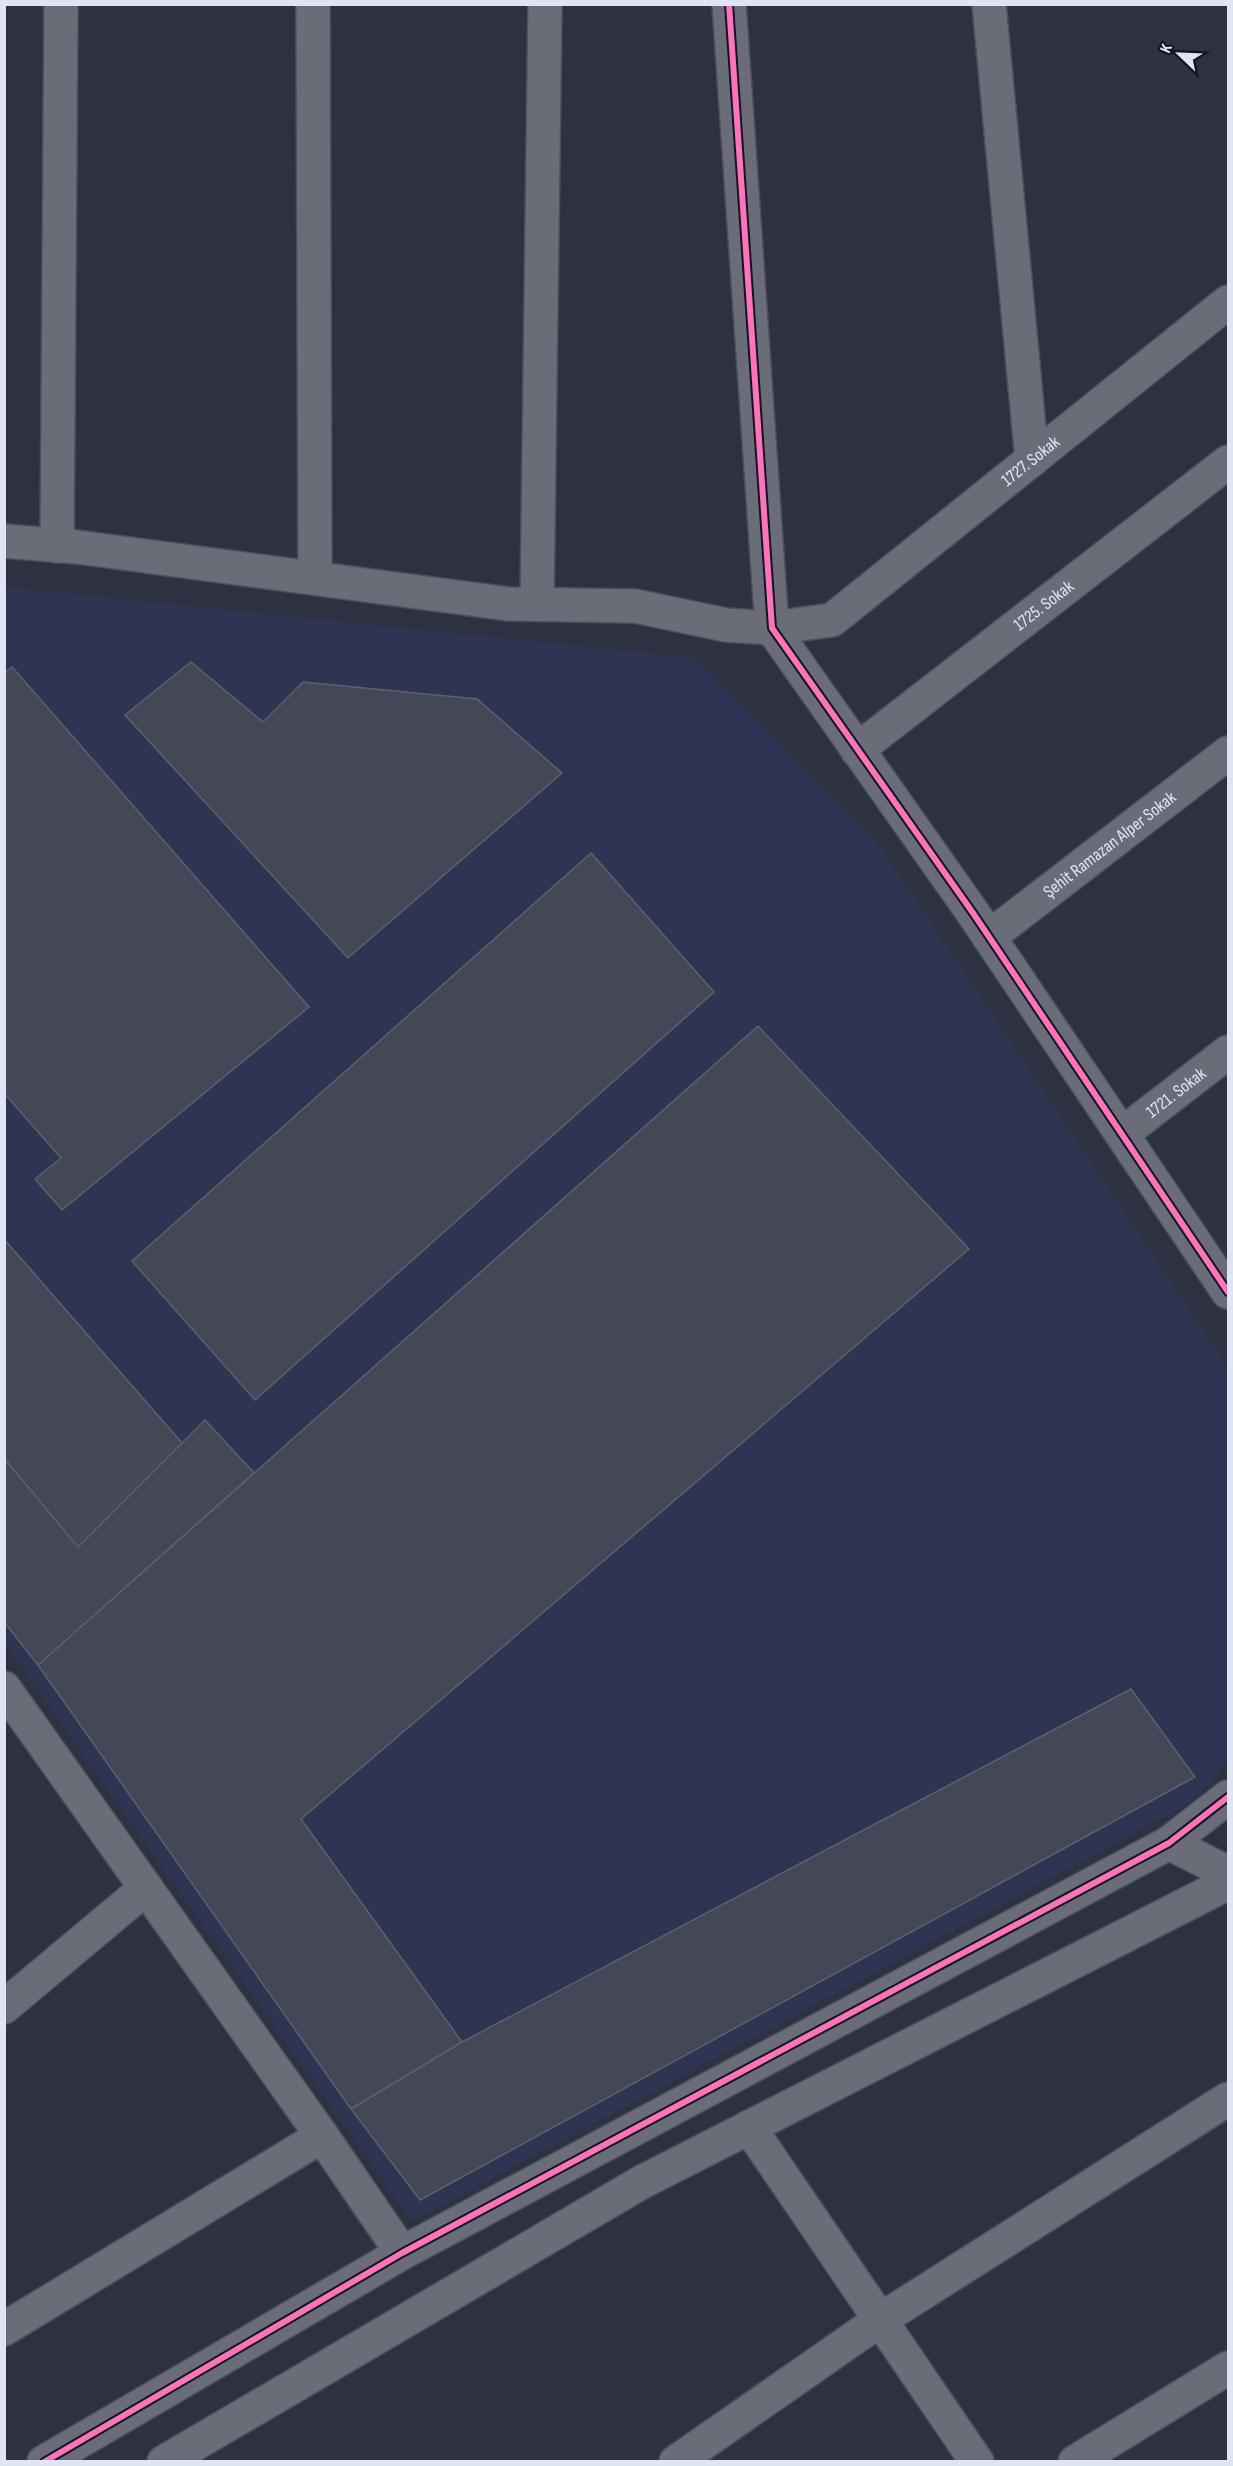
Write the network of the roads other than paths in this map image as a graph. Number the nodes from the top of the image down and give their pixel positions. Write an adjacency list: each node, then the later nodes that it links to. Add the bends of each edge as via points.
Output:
1 (61, 4): 10 (street)
2 (313, 4): 11 (street)
3 (545, 4): 12 (street)
4 (729, 4): 13 (street)
5 (989, 4): 7 (street)
6 (1228, 302): 7 (street, 1727. Sokak)
7 (1032, 460): 13 (street, 1727. Sokak, via 832,620)
8 (1228, 462): 14 (street, 1725. Sokak)
9 (4, 542): 10 (street)
10 (57, 546): 11 (street)
11 (315, 578): 12 (street, via 508,604)
12 (537, 604): 13 (street, via 635,606 726,625)
13 (771, 628): 14 (street)
14 (857, 750): 16 (street)
15 (1228, 753): 16 (street, Şehit Ramazan Alper Sokak)
16 (989, 938): 18 (street)
17 (1228, 1052): 18 (street, 1721. Sokak)
18 (1122, 1134): 19 (street)
19 (1228, 1292)
20 (4, 1688): 25 (street)
21 (1228, 1797): 22 (street)
22 (1169, 1844): 23 (street); 30 (street)
23 (1228, 1873)
24 (1228, 1882): 28 (street)
25 (146, 1888): 26 (street); 29 (street)
26 (4, 2007)
27 (1228, 2099): 31 (street)
28 (749, 2127): 31 (street); 35 (street, via 642,2182)
29 (322, 2136): 30 (street); 32 (street)
30 (402, 2253): 34 (street)
31 (880, 2320): 36 (street); 37 (street)
32 (4, 2329)
33 (1228, 2368): 38 (street)
34 (44, 2462)
35 (164, 2462)
36 (676, 2462)
37 (977, 2462)
38 (1075, 2462)

